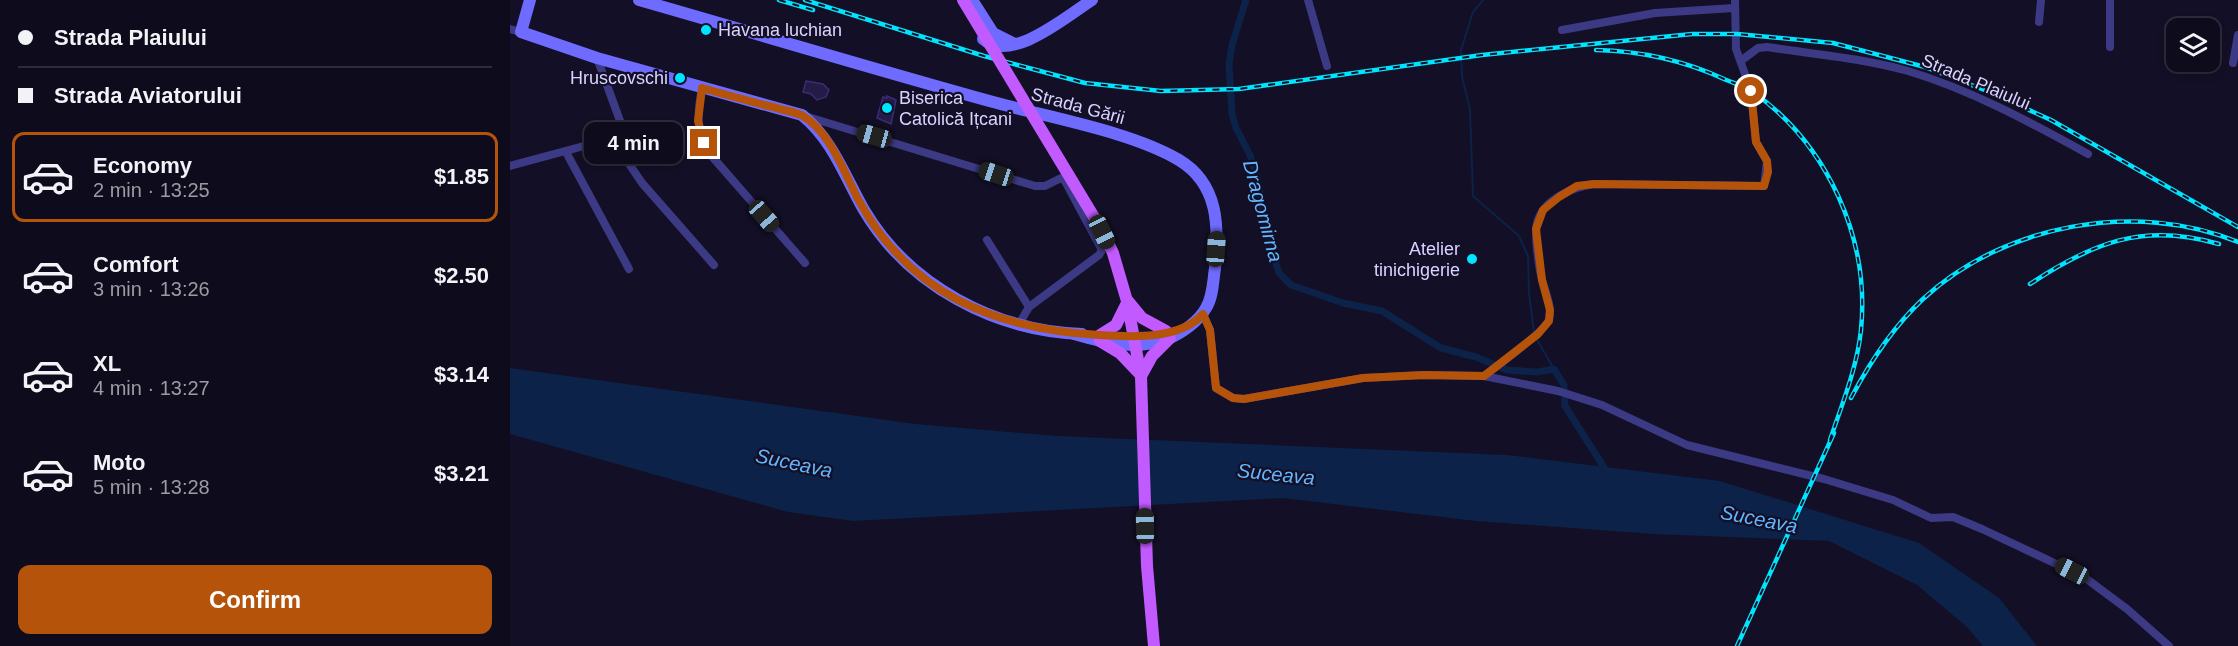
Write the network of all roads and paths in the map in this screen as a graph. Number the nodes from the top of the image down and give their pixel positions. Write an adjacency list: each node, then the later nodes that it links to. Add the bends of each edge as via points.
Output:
1 (530, 0): 13 (street)
2 (639, 0): 33 (street, Strada Gării, via 1115,134 1182,161 1207,187 1217,218 1213,283)
3 (958, 0): 15 (street, via 988,43)
4 (963, 0): 31 (main road, bridge, via 1102,232 1113,253)
5 (972, 0): 15 (street, via 998,38)
6 (1092, 0): 15 (street)
7 (1308, 0): 20 (street)
8 (2041, 0): 11 (street)
9 (2110, 0): 16 (street)
10 (1735, 4): 12 (street); 18 (street, via 1736,49)
11 (2039, 22)
12 (1562, 30)
13 (515, 31): 17 (street)
14 (2238, 35): 19 (street)
15 (1023, 43)
16 (2110, 47)
17 (597, 58): 21 (street); 23 (street, via 624,129)
18 (1742, 60): 25 (street, Strada Plaiului, via 1758,48 1767,47 1908,71 2013,114); 39 (street, via 1751,91 1756,142 1766,156 1768,172 1762,187 1594,184 1577,186 1559,197 1543,210 1537,223 1549,321)
19 (2233, 63)
20 (1327, 66)
21 (702, 88): 22 (street); 28 (street, via 699,133 709,153)
22 (802, 115): 32 (street, via 1035,186 1065,180 1102,250); 34 (street, via 826,139 863,208 890,248 957,300)
23 (613, 140): 24 (street); 29 (street, via 642,183)
24 (566, 152): 26 (street); 30 (street)
25 (2088, 154)
26 (510, 166)
27 (987, 240): 32 (street)
28 (805, 263)
29 (714, 265)
30 (629, 269)
31 (1127, 301): 35 (main road, via 1142,318); 36 (main road, via 1116,325); 37 (main road)
32 (1029, 307): 34 (street)
33 (1203, 314): 35 (street, via 1184,329); 39 (street, via 1210,330 1216,388 1233,398 1363,378)
34 (1019, 324): 36 (street)
35 (1168, 335): 37 (street); 38 (main road)
36 (1100, 338): 37 (street); 38 (main road, via 1127,358)
37 (1134, 341): 38 (main road)
38 (1141, 376): 40 (main road, via 1147,566)
39 (1484, 376): 41 (street, via 1572,395 1687,445 1824,479 1893,500 1931,519 1953,517 2084,577)
40 (1154, 646)
41 (2169, 646)

